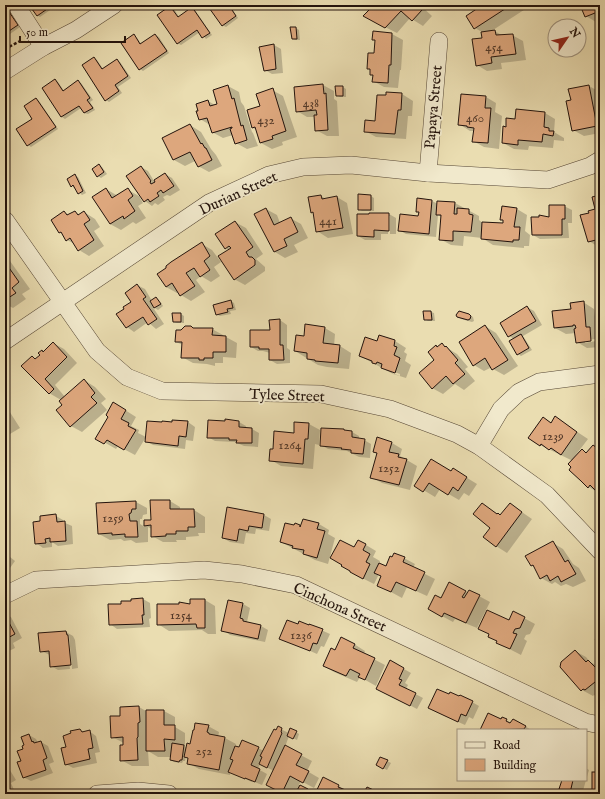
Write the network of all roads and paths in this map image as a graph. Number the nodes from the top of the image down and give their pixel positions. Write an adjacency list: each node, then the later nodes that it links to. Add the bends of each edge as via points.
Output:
1 (16, 5): 4 (street)
2 (114, 5): 4 (street, via 76,30)
3 (439, 41): 7 (street, Papaya Street)
4 (43, 47): 5 (street)
5 (5, 71)
6 (600, 160): 7 (street, Durian Street, via 590,166 548,180)
7 (428, 173): 9 (street, Durian Street, via 351,165 303,167 269,175 209,203)
8 (5, 220): 9 (street, Tylee Street)
9 (62, 302): 10 (street, Durian Street); 12 (street, Tylee Street, via 97,351 127,377 162,391 321,394 390,409 457,434)
10 (5, 341)
11 (600, 374): 12 (street, via 539,382 519,392 501,410)
12 (479, 446): 13 (street, Tylee Street, via 547,495)
13 (600, 552)
14 (5, 595): 15 (street, Cinchona Street, via 36,580 204,570 242,574 296,585 585,722)
15 (600, 725)
16 (97, 794): 17 (street, via 138,791)
17 (169, 794)

